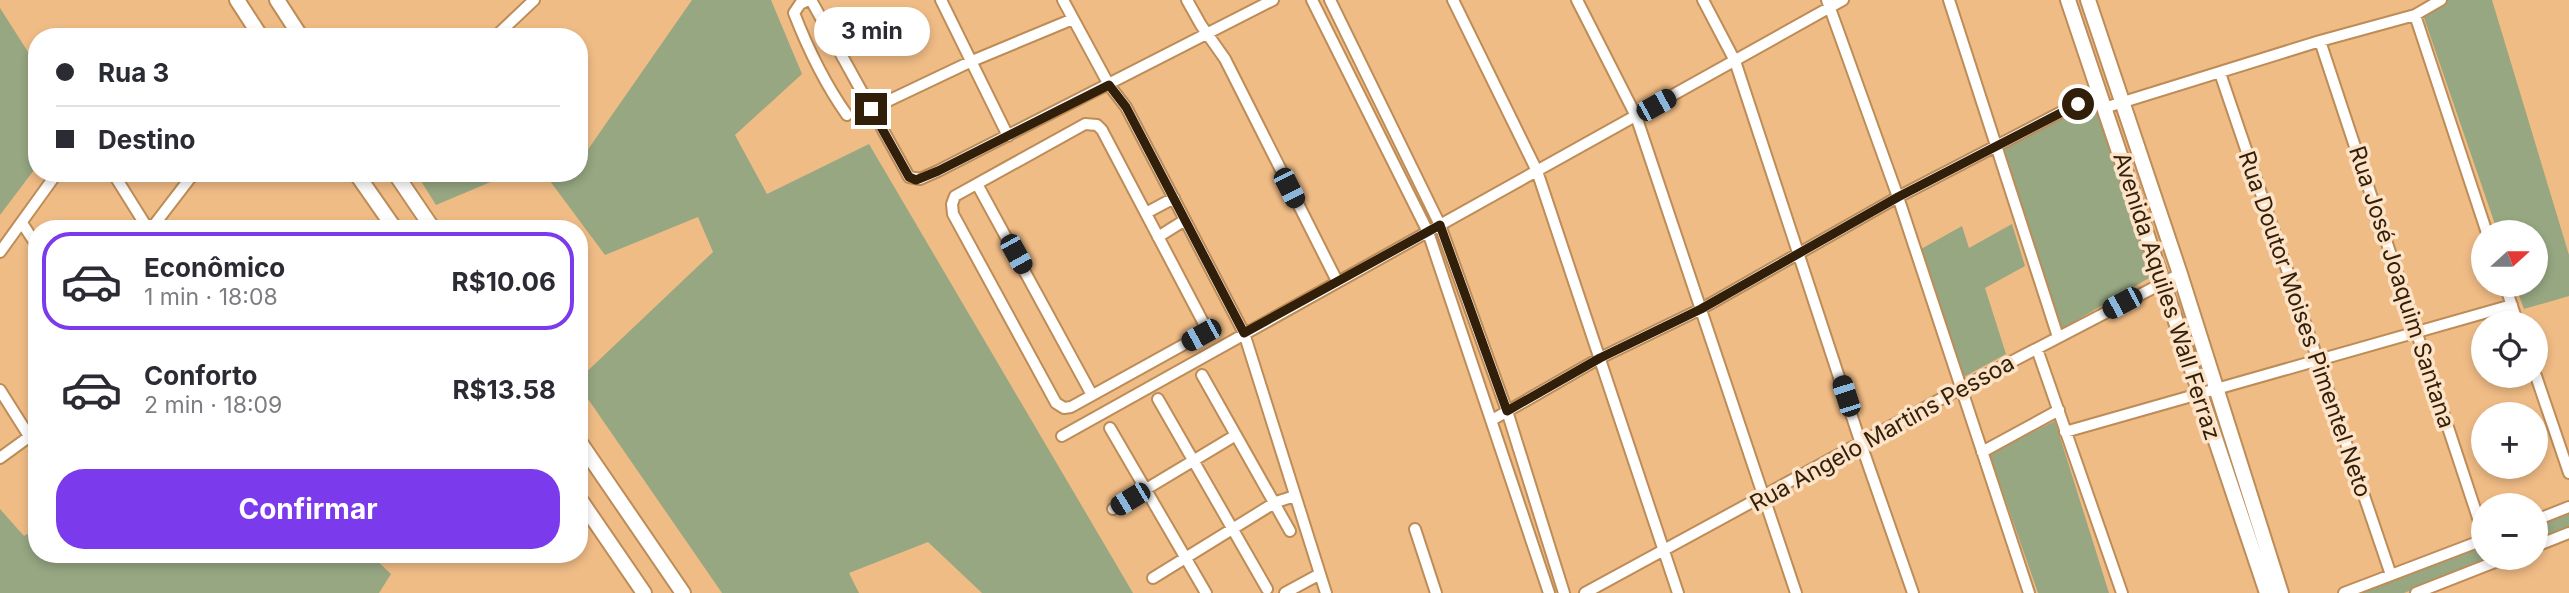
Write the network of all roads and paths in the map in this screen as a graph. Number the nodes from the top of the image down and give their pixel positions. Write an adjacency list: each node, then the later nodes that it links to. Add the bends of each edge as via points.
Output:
1 (237, 0): 22 (main road)
2 (276, 0): 23 (main road)
3 (534, 0): 24 (street)
4 (809, 0): 34 (street); 35 (street, via 794,13 806,44)
5 (942, 0): 27 (street)
6 (1063, 0): 21 (street)
7 (1187, 0): 25 (street)
8 (1273, 0): 25 (street)
9 (1312, 0): 58 (street)
10 (1330, 0): 56 (street)
11 (1453, 0): 39 (street)
12 (1577, 0): 36 (street)
13 (1703, 0): 28 (street)
14 (1843, 0): 19 (street)
15 (1949, 0): 38 (street)
16 (2068, 0): 31 (main road, Avenida Aquiles Wall Ferraz)
17 (2088, 0): 32 (main road, Avenida Aquiles Wall Ferraz)
18 (2441, 0): 20 (street)
19 (1829, 4): 28 (street); 46 (street)
20 (2415, 15): 26 (street); 54 (street)
21 (1073, 19): 27 (street); 30 (street)
22 (255, 28)
23 (296, 28)
24 (504, 28)
25 (1207, 34): 30 (street); 63 (street, via 1225,59)
26 (2319, 41): 29 (street); 69 (street, Rua José Joaquim Santana)
27 (972, 61): 34 (street); 37 (street)
28 (1735, 61): 36 (street); 61 (street)
29 (2220, 73): 32 (street); 74 (street, Rua Doutor Moises Pimentel Neto)
30 (1109, 85): 37 (street); 47 (street, via 1126,107)
31 (2098, 93): 33 (main road, Avenida Aquiles Wall Ferraz); 38 (street)
32 (2122, 104): 33 (street); 62 (main road, Avenida Aquiles Wall Ferraz)
33 (2104, 108): 64 (main road, Avenida Aquiles Wall Ferraz)
34 (871, 109): 37 (street, via 909,177 916,180)
35 (847, 116)
36 (1636, 116): 39 (street); 67 (street)
37 (1008, 136)
38 (1997, 148): 46 (street); 71 (street)
39 (1537, 171): 56 (street); 73 (street)
40 (51, 182): 55 (street)
41 (119, 182): 49 (street)
42 (187, 182): 50 (street)
43 (362, 182): 51 (main road)
44 (401, 182): 52 (main road)
45 (977, 184): 48 (street, via 1085,124 1097,125); 81 (street); 81 (street, via 955,196 953,214 1056,402 1071,407)
46 (1898, 197): 61 (street); 76 (street)
47 (1174, 198): 48 (street); 53 (street)
48 (1146, 213): 59 (street)
49 (143, 220)
50 (156, 220)
51 (389, 220)
52 (427, 220)
53 (1185, 220): 59 (street); 70 (street)
54 (2483, 220)
55 (22, 223): 57 (street); 60 (street)
56 (1440, 225): 58 (street); 84 (street)
57 (28, 232)
58 (1428, 232): 63 (street); 85 (street)
59 (1158, 237): 81 (street, via 1205,330)
60 (0, 252)
61 (1800, 254): 67 (street); 92 (street)
62 (2180, 274): 64 (street, Rua Angelo Martins Pessoa); 77 (main road, Avenida Aquiles Wall Ferraz)
63 (1337, 281): 70 (street)
64 (2164, 281): 71 (street, Rua Angelo Martins Pessoa); 80 (main road, Avenida Aquiles Wall Ferraz)
65 (2510, 298): 66 (street)
66 (2512, 305): 68 (street); 69 (street)
67 (1701, 309): 73 (street); 100 (street)
68 (2514, 311)
69 (2416, 331): 74 (street); 101 (street, Rua José Joaquim Santana)
70 (1244, 333): 90 (street); 99 (street)
71 (2058, 337): 72 (street, Rua Angelo Martins Pessoa)
72 (2037, 349): 76 (street, Rua Angelo Martins Pessoa); 83 (street)
73 (1600, 358): 84 (street); 113 (street)
74 (2316, 359): 77 (street); 117 (street, Rua Doutor Moises Pimentel Neto)
75 (1202, 375): 89 (street)
76 (1961, 388): 92 (street, Rua Angelo Martins Pessoa); 93 (street)
77 (2216, 388): 80 (street); 135 (main road, Avenida Aquiles Wall Ferraz)
78 (2540, 388): 97 (street)
79 (0, 390): 86 (street)
80 (2199, 392): 88 (street); 134 (main road, Avenida Aquiles Wall Ferraz)
81 (1092, 395)
82 (1158, 399): 96 (street)
83 (2059, 410): 88 (street); 93 (street)
84 (1507, 411): 85 (street); 127 (street)
85 (1492, 420): 126 (street)
86 (28, 426)
87 (1110, 428): 98 (street)
88 (2065, 432): 133 (street)
89 (1236, 435): 96 (street); 102 (street)
90 (1062, 436)
91 (28, 437): 95 (street)
92 (1861, 443): 100 (street, Rua Angelo Martins Pessoa); 131 (street)
93 (1982, 452): 132 (street)
94 (588, 454): 121 (main road)
95 (0, 458)
96 (1194, 461): 98 (street); 107 (street)
97 (2569, 473)
98 (1146, 489): 104 (street); 114 (street)
99 (1295, 496): 102 (street); 116 (street)
100 (1764, 497): 113 (street, Rua Angelo Martins Pessoa); 130 (street)
101 (2471, 497)
102 (1276, 502): 107 (street); 109 (street)
103 (2569, 507): 106 (street)
104 (1114, 509)
105 (588, 511): 120 (main road)
106 (2548, 515)
107 (1233, 529): 114 (street); 119 (street)
108 (1415, 529): 125 (street)
109 (1290, 531)
110 (2569, 533): 111 (street)
111 (2548, 541)
112 (2471, 545): 117 (street)
113 (1664, 552): 128 (street, Rua Angelo Martins Pessoa); 129 (street)
114 (1186, 558): 118 (street); 122 (street)
115 (2475, 570): 137 (street)
116 (1320, 574): 123 (street); 124 (street)
117 (2391, 575): 136 (street)
118 (1153, 578)
119 (1267, 589)
120 (644, 593)
121 (683, 593)
122 (1206, 593)
123 (1285, 593)
124 (1326, 593)
125 (1437, 593)
126 (1549, 593)
127 (1564, 593)
128 (1585, 593)
129 (1678, 593)
130 (1796, 593)
131 (1913, 593)
132 (2029, 593)
133 (2122, 593)
134 (2267, 593)
135 (2281, 593)
136 (2344, 593)
137 (2417, 593)

